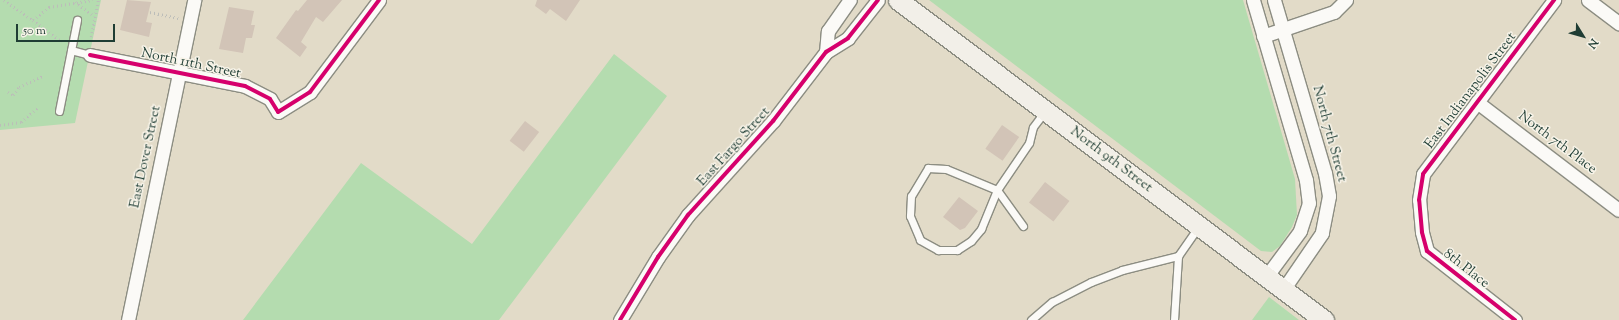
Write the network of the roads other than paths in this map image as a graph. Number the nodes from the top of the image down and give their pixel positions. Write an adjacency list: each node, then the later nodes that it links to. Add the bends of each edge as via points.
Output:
1 (194, 0): 18 (street, East Dover Street)
2 (379, 0): 18 (street, North 11th Street, via 310,92 278,112 270,99 245,86)
3 (850, 0): 16 (street, via 828,31)
4 (878, 0): 16 (street, East Fargo Street, via 848,38)
5 (898, 0): 20 (main road, North 9th Street)
6 (1252, 0): 14 (street)
7 (1274, 0): 13 (street, North 7th Street)
8 (1346, 0): 13 (street, via 1334,12)
9 (1554, 0): 19 (street, East Indianapolis Street)
10 (1588, 0): 12 (street)
11 (77, 20): 15 (lane)
12 (1619, 23)
13 (1283, 30): 14 (street); 29 (street, North 7th Street, via 1325,173 1329,196 1322,233)
14 (1263, 36): 28 (street, via 1306,180 1309,203 1300,231)
15 (71, 50): 17 (lane, North 11th Street); 21 (lane)
16 (826, 52): 31 (street, East Fargo Street, via 774,121 684,220)
17 (90, 54): 18 (street, North 11th Street)
18 (180, 73): 30 (street, East Dover Street)
19 (1476, 102): 23 (street, East Indianapolis Street, via 1423,174); 24 (street, North 7th Place)
20 (1045, 110): 22 (lane, via 1033,127 1028,143); 26 (main road, North 9th Street)
21 (59, 111)
22 (997, 190): 22 (lane, via 981,229 957,250 938,250 920,240 910,216 911,196 928,168 946,169); 25 (lane)
23 (1418, 200): 35 (street, 8th Place, via 1427,251)
24 (1619, 210)
25 (1023, 226)
26 (1198, 227): 27 (lane); 28 (main road, North 9th Street)
27 (1178, 256): 32 (lane, via 1122,270 1090,282 1052,302); 33 (lane)
28 (1266, 277): 29 (main road, North 9th Street)
29 (1283, 290): 34 (main road, North 9th Street)
30 (128, 320)
31 (620, 320)
32 (1031, 320)
33 (1174, 320)
34 (1324, 320)
35 (1515, 320)

